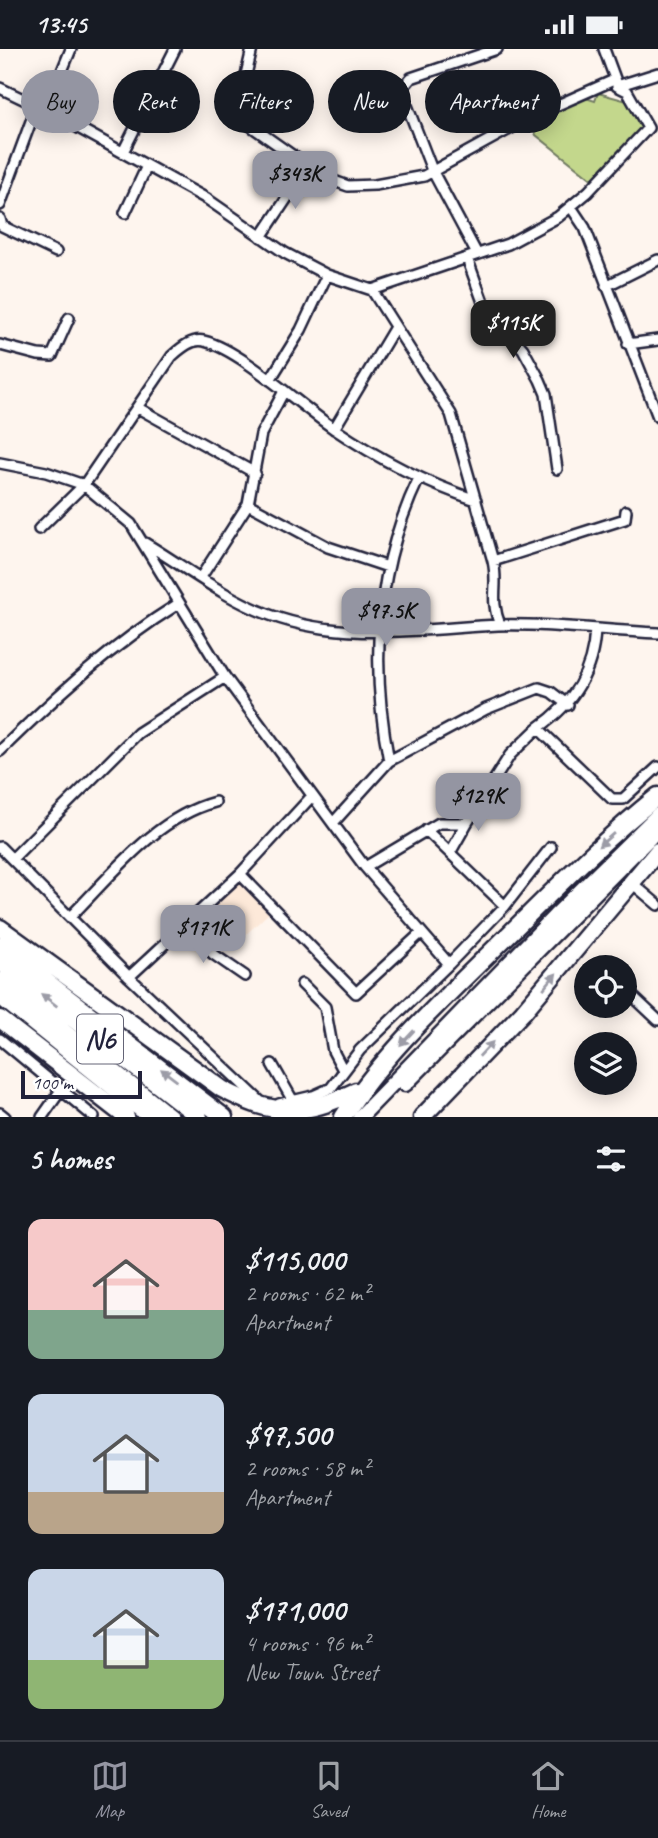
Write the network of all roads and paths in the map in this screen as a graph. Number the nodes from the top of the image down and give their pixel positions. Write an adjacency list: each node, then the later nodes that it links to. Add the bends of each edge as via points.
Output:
1 (71, 49): 6 (street)
2 (175, 49): 13 (street)
3 (252, 49): 15 (street, via 239,105 242,119)
4 (497, 49): 16 (street, via 403,84 401,96)
5 (604, 49): 8 (street)
6 (62, 70)
7 (658, 73): 8 (street)
8 (616, 83): 16 (street, via 533,116); 18 (street, via 627,91 648,128)
9 (0, 88): 10 (street)
10 (21, 98)
11 (27, 133): 17 (street)
12 (88, 133): 13 (street)
13 (123, 152): 14 (street)
14 (147, 166): 19 (street); 21 (street, via 207,199)
15 (307, 168): 16 (street, via 348,186 424,176); 21 (street)
16 (432, 170): 23 (street)
17 (0, 205)
18 (571, 207): 23 (street, via 508,244); 27 (street, via 585,228)
19 (125, 212)
20 (0, 219): 22 (street, via 2,226)
21 (261, 237): 26 (street)
22 (56, 252)
23 (477, 254): 24 (street)
24 (467, 258): 28 (street); 40 (street, via 483,302 523,349 546,394)
25 (658, 260): 27 (street)
26 (327, 275): 28 (street); 34 (street)
27 (606, 286): 32 (street)
28 (372, 290): 30 (street)
29 (69, 318): 33 (street, via 52,356)
30 (395, 327): 38 (street); 44 (street, via 452,414)
31 (658, 340): 32 (street)
32 (628, 344): 37 (street)
33 (0, 345)
34 (270, 380): 35 (street); 36 (street, via 200,340 172,356)
35 (284, 391): 38 (street); 41 (street, via 261,434)
36 (138, 408): 41 (street); 43 (street)
37 (658, 417)
38 (334, 429): 42 (street)
39 (0, 463): 43 (street)
40 (557, 470)
41 (255, 473): 45 (street)
42 (419, 478): 44 (street); 50 (street, via 396,530)
43 (84, 485): 47 (street); 48 (street, via 131,524)
44 (476, 500): 49 (street)
45 (248, 504): 50 (street, via 328,547); 51 (street)
46 (626, 511): 49 (street, via 625,519 608,526)
47 (40, 529)
48 (144, 542): 51 (street); 52 (street)
49 (493, 561): 53 (street, via 492,606)
50 (388, 567): 55 (street)
51 (201, 577): 55 (street, via 270,615 302,624)
52 (178, 604): 57 (street); 60 (street, via 99,660)
53 (500, 625): 54 (street); 55 (street)
54 (595, 630): 56 (street); 58 (street, via 591,662)
55 (379, 632): 61 (street, via 379,707)
56 (658, 633)
57 (225, 677): 63 (street); 75 (street, via 138,733)
58 (568, 705): 59 (street); 61 (street, via 539,688 522,692)
59 (538, 728): 62 (street, via 612,799 623,799); 68 (street, via 510,755)
60 (0, 751)
61 (389, 761): 67 (street)
62 (658, 767)
63 (312, 796): 67 (street); 77 (street)
64 (658, 796): 100 (highway, one-way to 100, via 577,864)
65 (215, 801): 81 (street, via 190,808 157,831)
66 (658, 815): 92 (main road)
67 (333, 823): 76 (street)
68 (467, 823): 70 (street, via 439,823); 74 (street)
69 (658, 829): 92 (main road)
70 (426, 830): 74 (street); 76 (street)
71 (0, 846): 75 (street)
72 (551, 847): 80 (street)
73 (658, 851): 78 (highway)
74 (450, 853): 80 (street)
75 (12, 859): 81 (street)
76 (365, 867): 84 (street)
77 (240, 874): 82 (street); 84 (street, via 356,993)
78 (632, 883): 79 (street); 105 (highway, one-way to 78)
79 (658, 905)
80 (505, 906): 87 (street)
81 (70, 917): 89 (street)
82 (185, 924): 88 (street, via 213,954); 89 (street)
83 (0, 928): 101 (highway)
84 (421, 933): 87 (street)
85 (0, 946): 113 (highway, one-way to 85)
86 (0, 962): 112 (highway, N6, one-way to 86)
87 (449, 964): 99 (street)
88 (246, 976)
89 (129, 977): 103 (street, via 259,1100 273,1104)
90 (0, 981): 111 (highway, N6)
91 (302, 984): 99 (street, via 325,1007 333,1051)
92 (486, 994): 116 (main road); 117 (main road)
93 (0, 996): 110 (highway)
94 (637, 1000): 96 (street)
95 (0, 1019): 109 (highway)
96 (658, 1020)
97 (0, 1038): 102 (street)
98 (272, 1064): 103 (street)
99 (343, 1070): 103 (street, via 331,1088)
100 (361, 1088): 101 (highway, via 324,1109 292,1115 257,1108); 115 (highway)
101 (222, 1089): 114 (highway)
102 (61, 1090): 107 (street); 108 (street)
103 (293, 1101)
104 (0, 1113): 106 (street)
105 (427, 1113)
106 (5, 1117)
107 (42, 1117)
108 (94, 1117)
109 (125, 1117)
110 (151, 1117)
111 (170, 1117)
112 (199, 1117)
113 (224, 1117)
114 (248, 1117)
115 (343, 1117)
116 (360, 1117)
117 (372, 1117)

